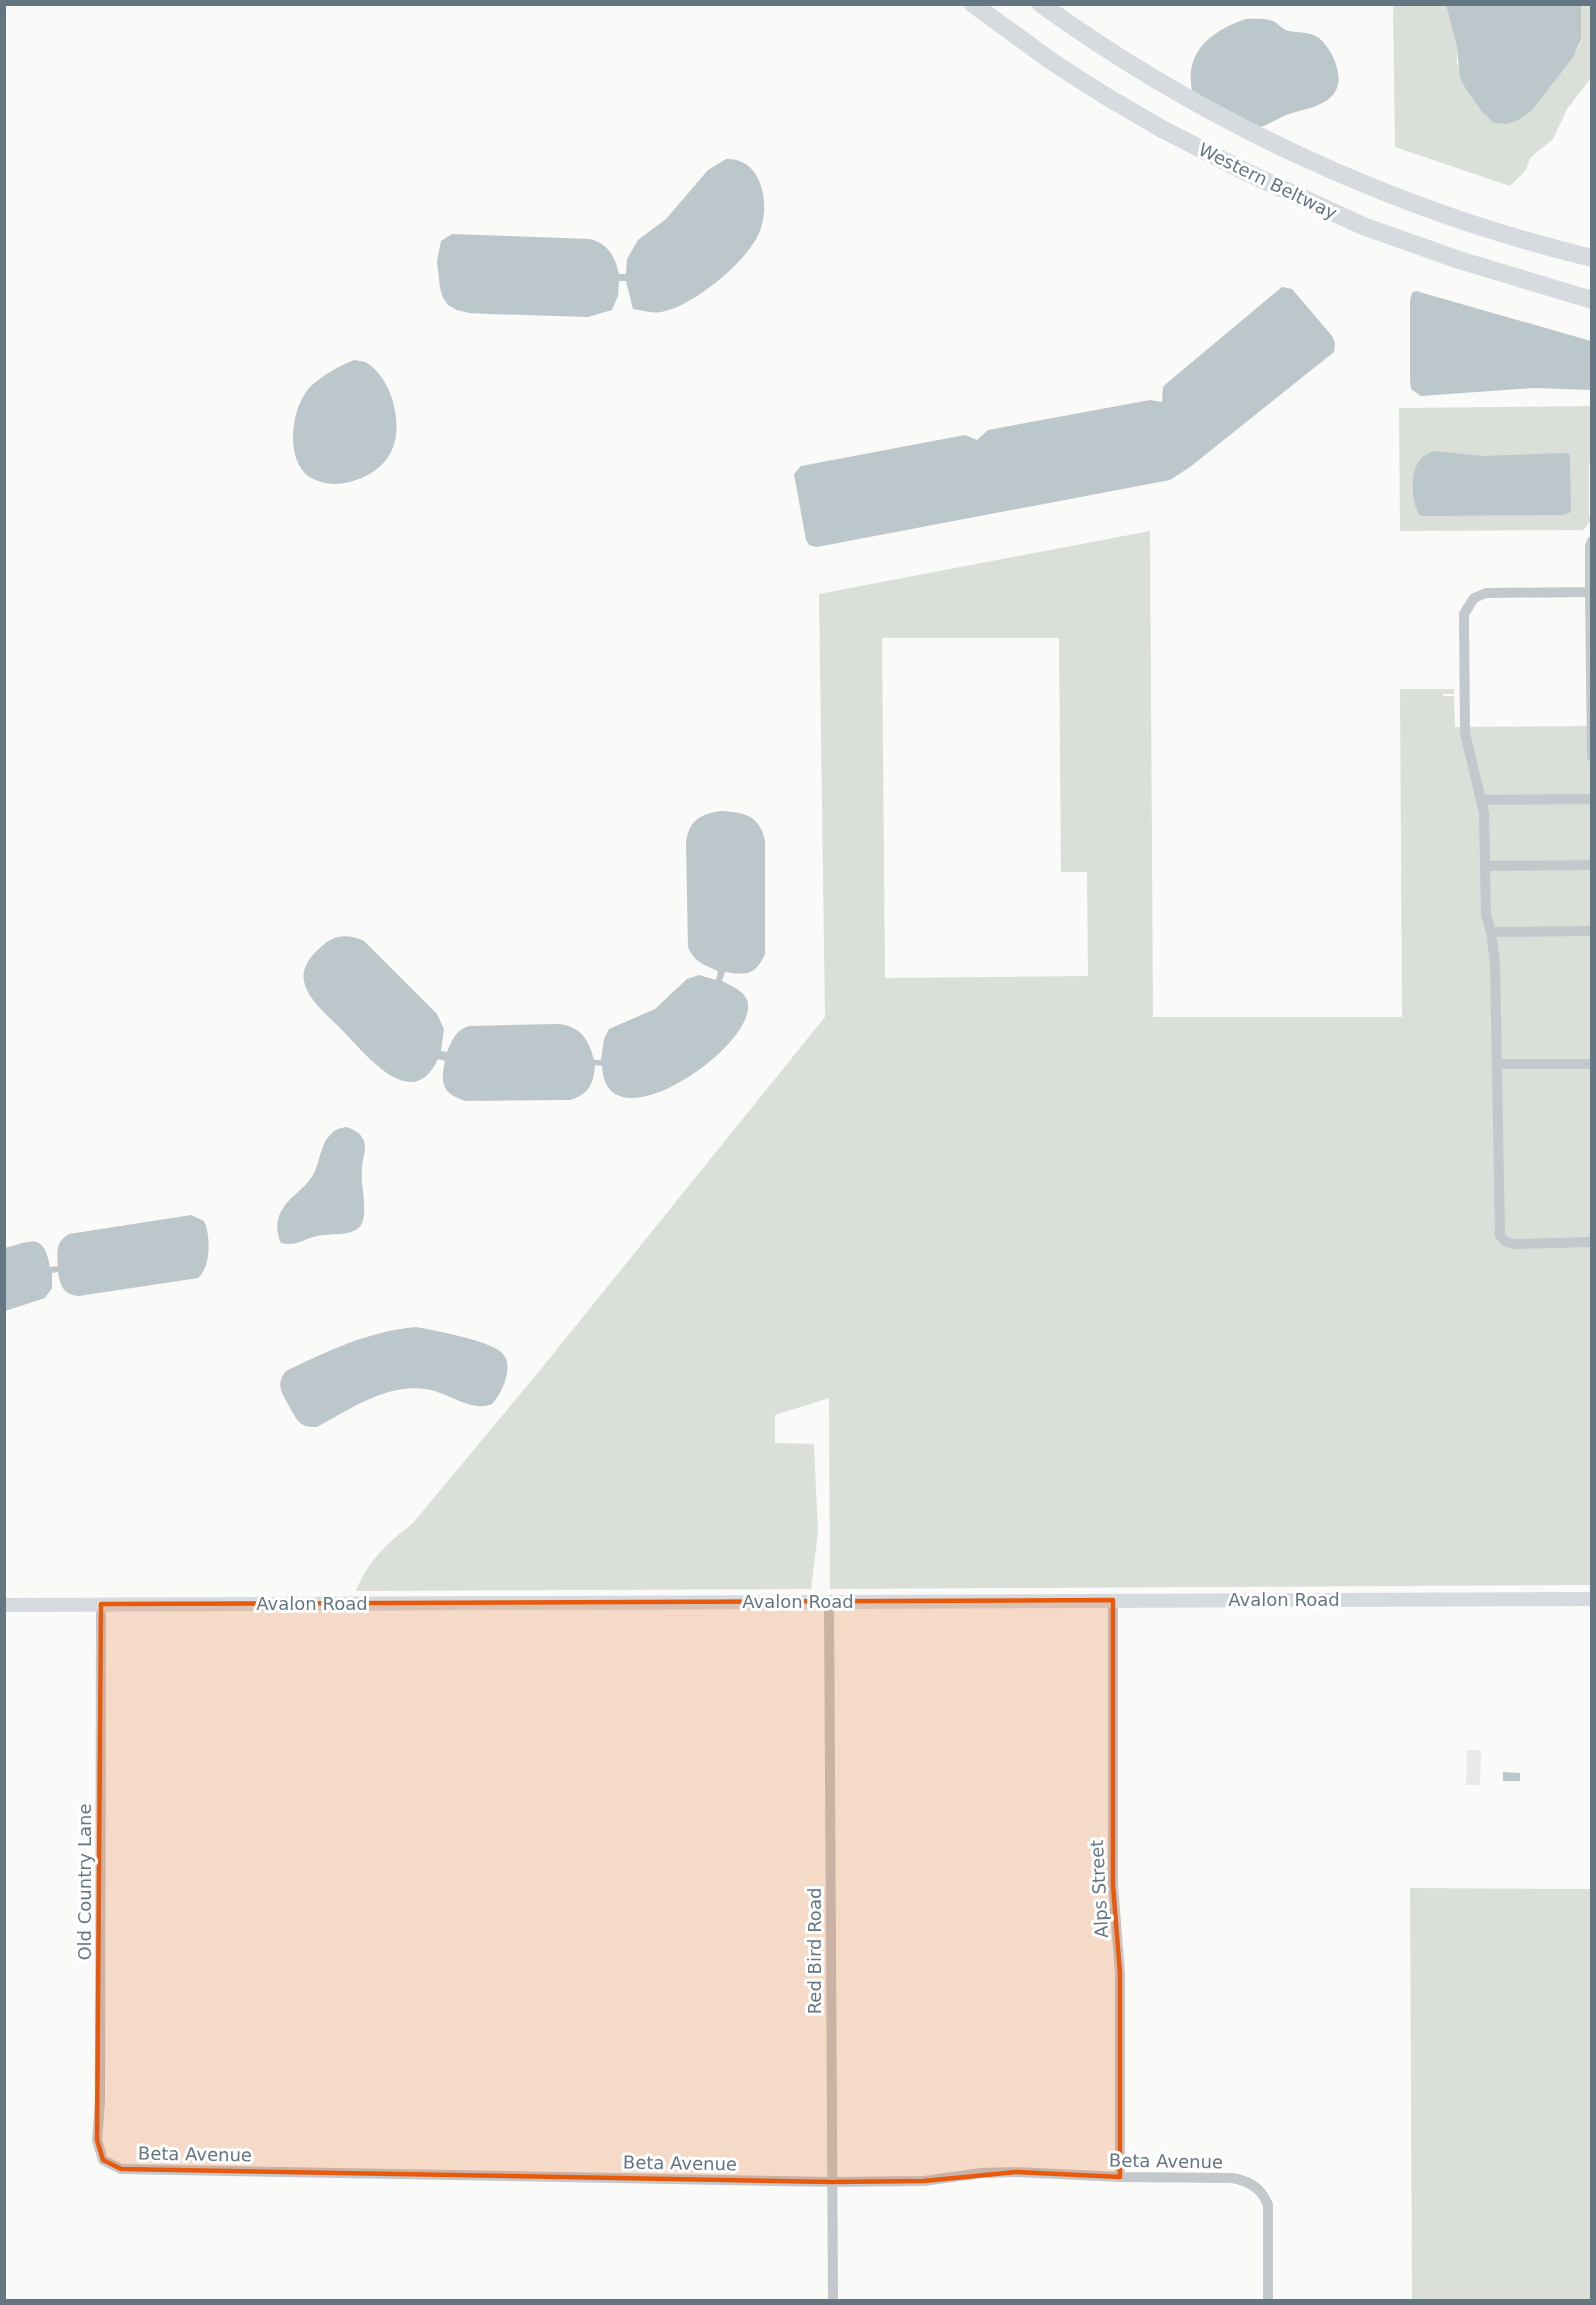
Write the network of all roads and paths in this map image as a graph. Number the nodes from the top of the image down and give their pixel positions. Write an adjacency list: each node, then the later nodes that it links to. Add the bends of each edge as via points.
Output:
1 (973, 4): 4 (highway, Western Beltway, via 1054,63 1162,129 1246,172 1363,226)
2 (1041, 4): 3 (highway, Western Beltway, via 1162,84 1281,147 1458,220)
3 (1592, 258)
4 (1592, 300)
5 (1592, 541): 6 (street)
6 (1590, 592): 7 (street); 10 (street, via 1486,593 1474,598 1464,614 1465,733)
7 (1591, 659): 8 (street)
8 (1592, 757)
9 (1592, 799): 10 (street)
10 (1482, 800): 12 (street)
11 (1592, 865): 12 (street)
12 (1485, 866): 14 (street, via 1486,915)
13 (1592, 931): 14 (street)
14 (1491, 932): 15 (street)
15 (1498, 1064): 16 (street); 17 (street, via 1500,1235 1513,1244)
16 (1592, 1064)
17 (1592, 1242)
18 (1592, 1599): 19 (main road, Avalon Road)
19 (1113, 1600): 20 (main road, Avalon Road); 24 (street, Alps Street, via 1113,1885 1120,1973)
20 (830, 1601): 21 (main road, Avalon Road); 25 (street, Red Bird Road)
21 (101, 1604): 22 (main road, Avalon Road); 23 (street, Old Country Lane, via 97,2140)
22 (4, 1605)
23 (103, 2160): 25 (street, Beta Avenue, via 121,2169)
24 (1120, 2177): 25 (street, Beta Avenue, via 1016,2172 924,2181); 27 (street, Beta Avenue, via 1233,2178 1257,2186 1268,2205)
25 (832, 2182): 26 (street, Red Bird Road)
26 (833, 2301)
27 (1268, 2301)

